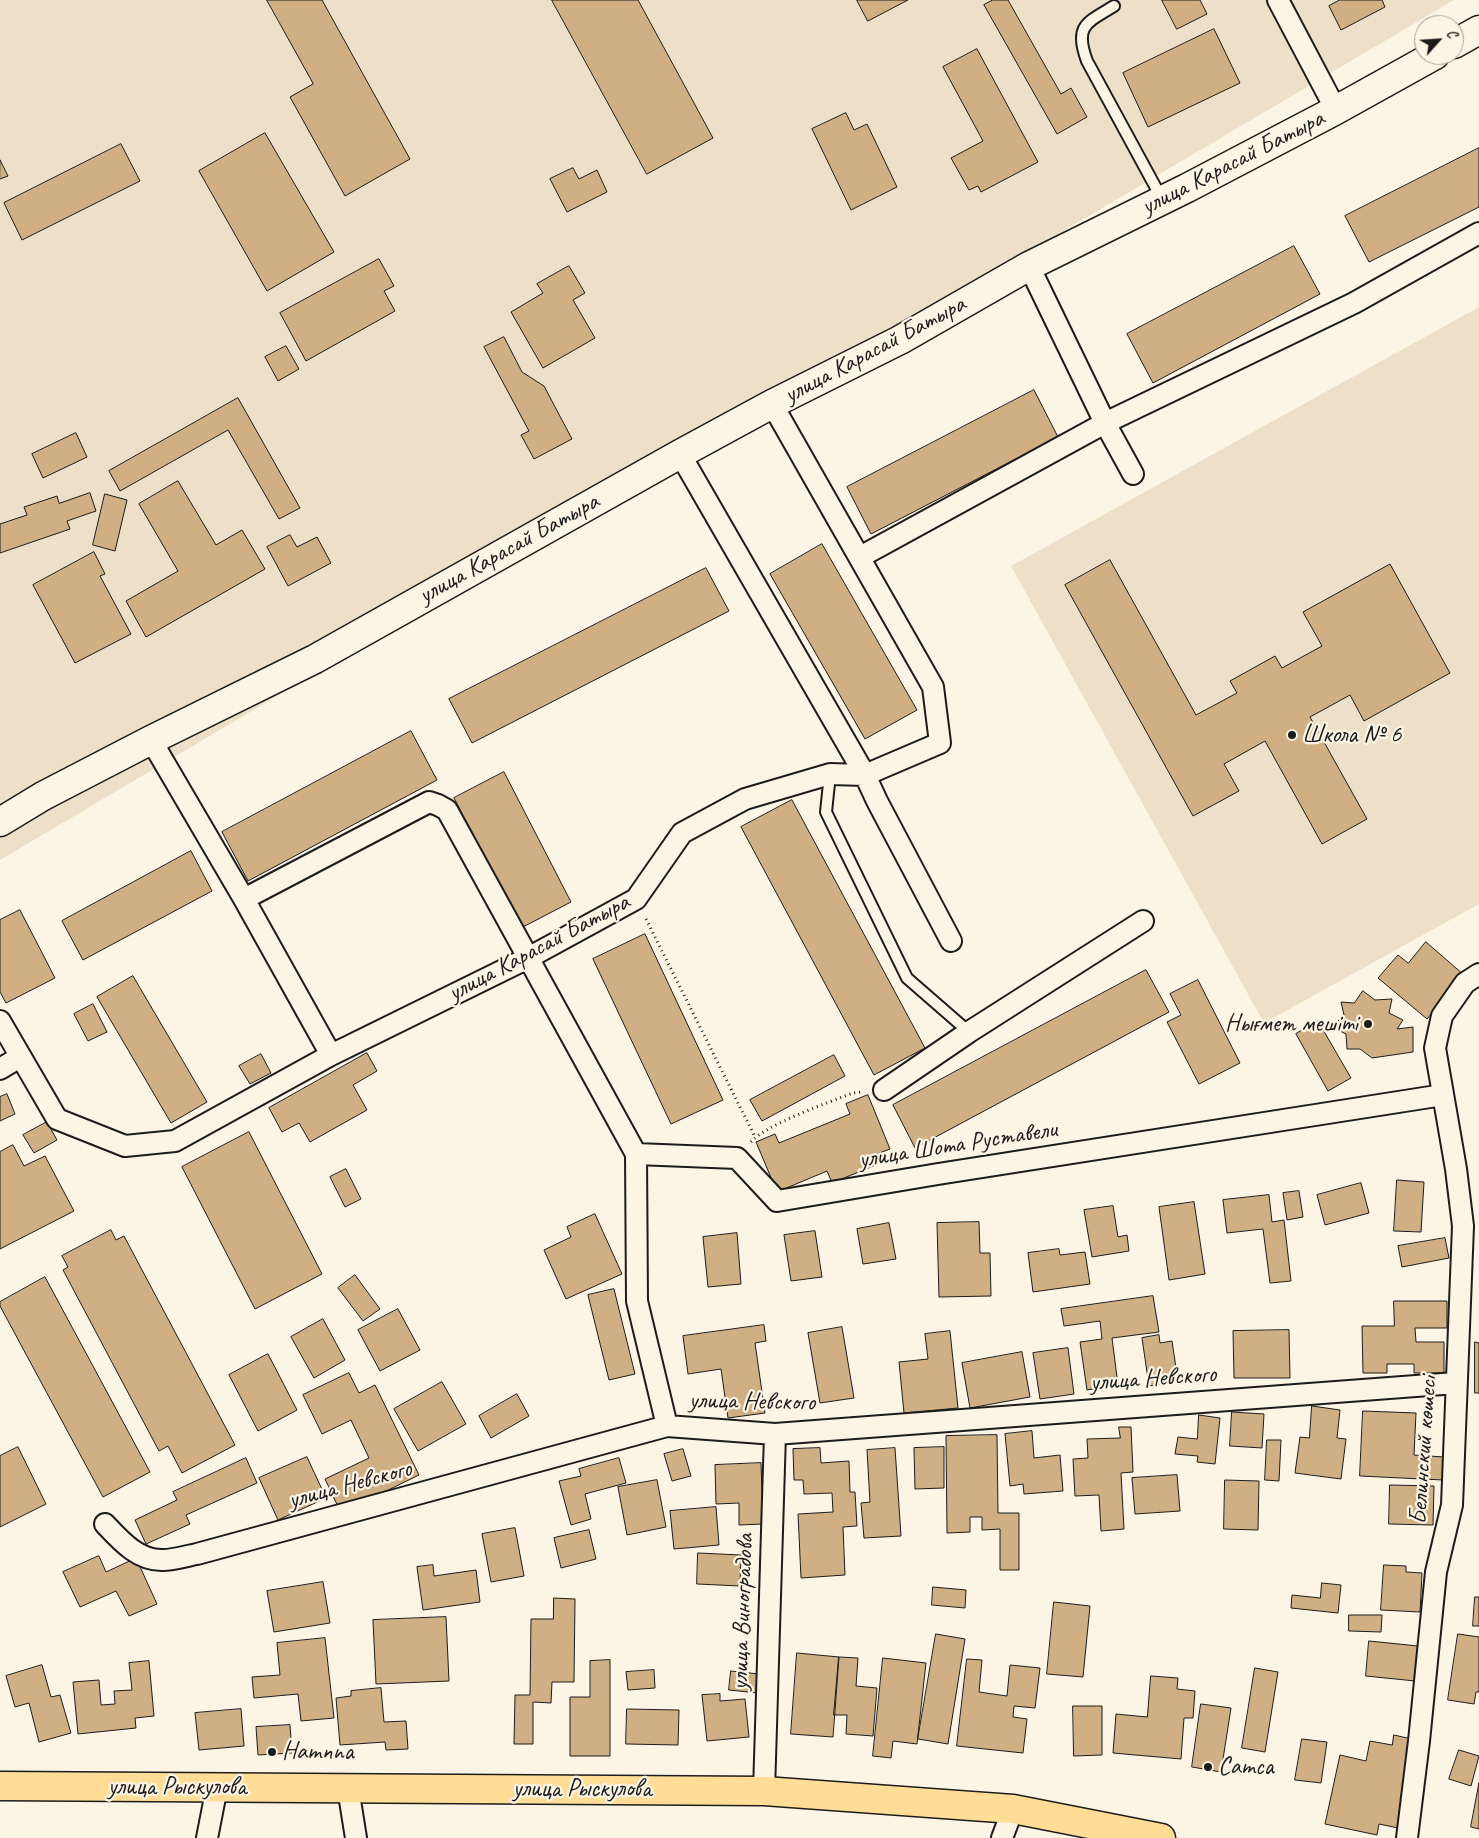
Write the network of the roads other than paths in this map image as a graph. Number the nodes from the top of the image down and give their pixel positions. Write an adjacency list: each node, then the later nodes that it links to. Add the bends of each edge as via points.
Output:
1 (1278, 0): 6 (street)
2 (1114, 6): 7 (lane, via 1082,30 1081,45)
3 (1479, 30): 4 (main road)
4 (1464, 38)
5 (1417, 65): 6 (main road, улица Карасай Батыра)
6 (1336, 110): 7 (main road, улица Карасай Батыра)
7 (1162, 200): 9 (main road, улица Карасай Батыра)
8 (1479, 233): 11 (street, via 1354,303)
9 (1029, 266): 10 (main road, улица Карасай Батыра, via 900,340); 11 (street)
10 (772, 404): 12 (main road, улица Карасай Батыра); 14 (street, улица Карасай Батыра)
11 (1105, 423): 13 (street); 14 (street)
12 (680, 454): 15 (main road, улица Карасай Батыра, via 314,659); 17 (street)
13 (1133, 474)
14 (860, 557): 17 (street, улица Карасай Батыра, via 933,687 940,744)
15 (151, 740): 18 (main road, улица Карасай Батыра); 19 (street)
16 (830, 774): 17 (street, улица Карасай Батыра); 22 (street, улица Карасай Батыра, via 745,799 682,833 636,899); 25 (lane, via 826,812 906,978)
17 (865, 775): 21 (street)
18 (0, 822)
19 (244, 898): 22 (street, via 428,802 447,810); 26 (street)
20 (1143, 921): 25 (street)
21 (951, 941)
22 (528, 958): 26 (street, улица Карасай Батыра); 31 (street)
23 (1479, 974): 30 (street, via 1465,983 1442,1016 1435,1048)
24 (0, 1021): 27 (street, улица Карасай Батыра)
25 (969, 1032): 29 (street)
26 (331, 1055): 27 (street, улица Карасай Батыра, via 175,1142 124,1146 57,1120)
27 (20, 1057): 28 (street)
28 (0, 1069)
29 (884, 1090)
30 (1443, 1095): 31 (street, улица Шота Руставели, via 776,1201 738,1158); 32 (street, Белинский көшесi, via 1463,1226)
31 (636, 1154): 33 (street, via 637,1302)
32 (1456, 1383): 34 (street, улица Невского); 45 (street, Белинский көшесi, via 1452,1506 1436,1572)
33 (667, 1426): 34 (street, улица Невского); 35 (street, улица Невского, via 197,1554 162,1560 147,1558 128,1547)
34 (775, 1434): 39 (street, улица Виноградова)
35 (104, 1524)
36 (0, 1786): 37 (main road, улица Рыскулова)
37 (217, 1787): 38 (main road, улица Рыскулова); 41 (street)
38 (348, 1788): 39 (main road, улица Рыскулова); 42 (street)
39 (764, 1791): 40 (main road, улица Рыскулова)
40 (1013, 1808): 43 (street); 44 (main road, улица Рыскулова)
41 (207, 1838)
42 (356, 1838)
43 (1002, 1838)
44 (1161, 1838)
45 (1407, 1838)

